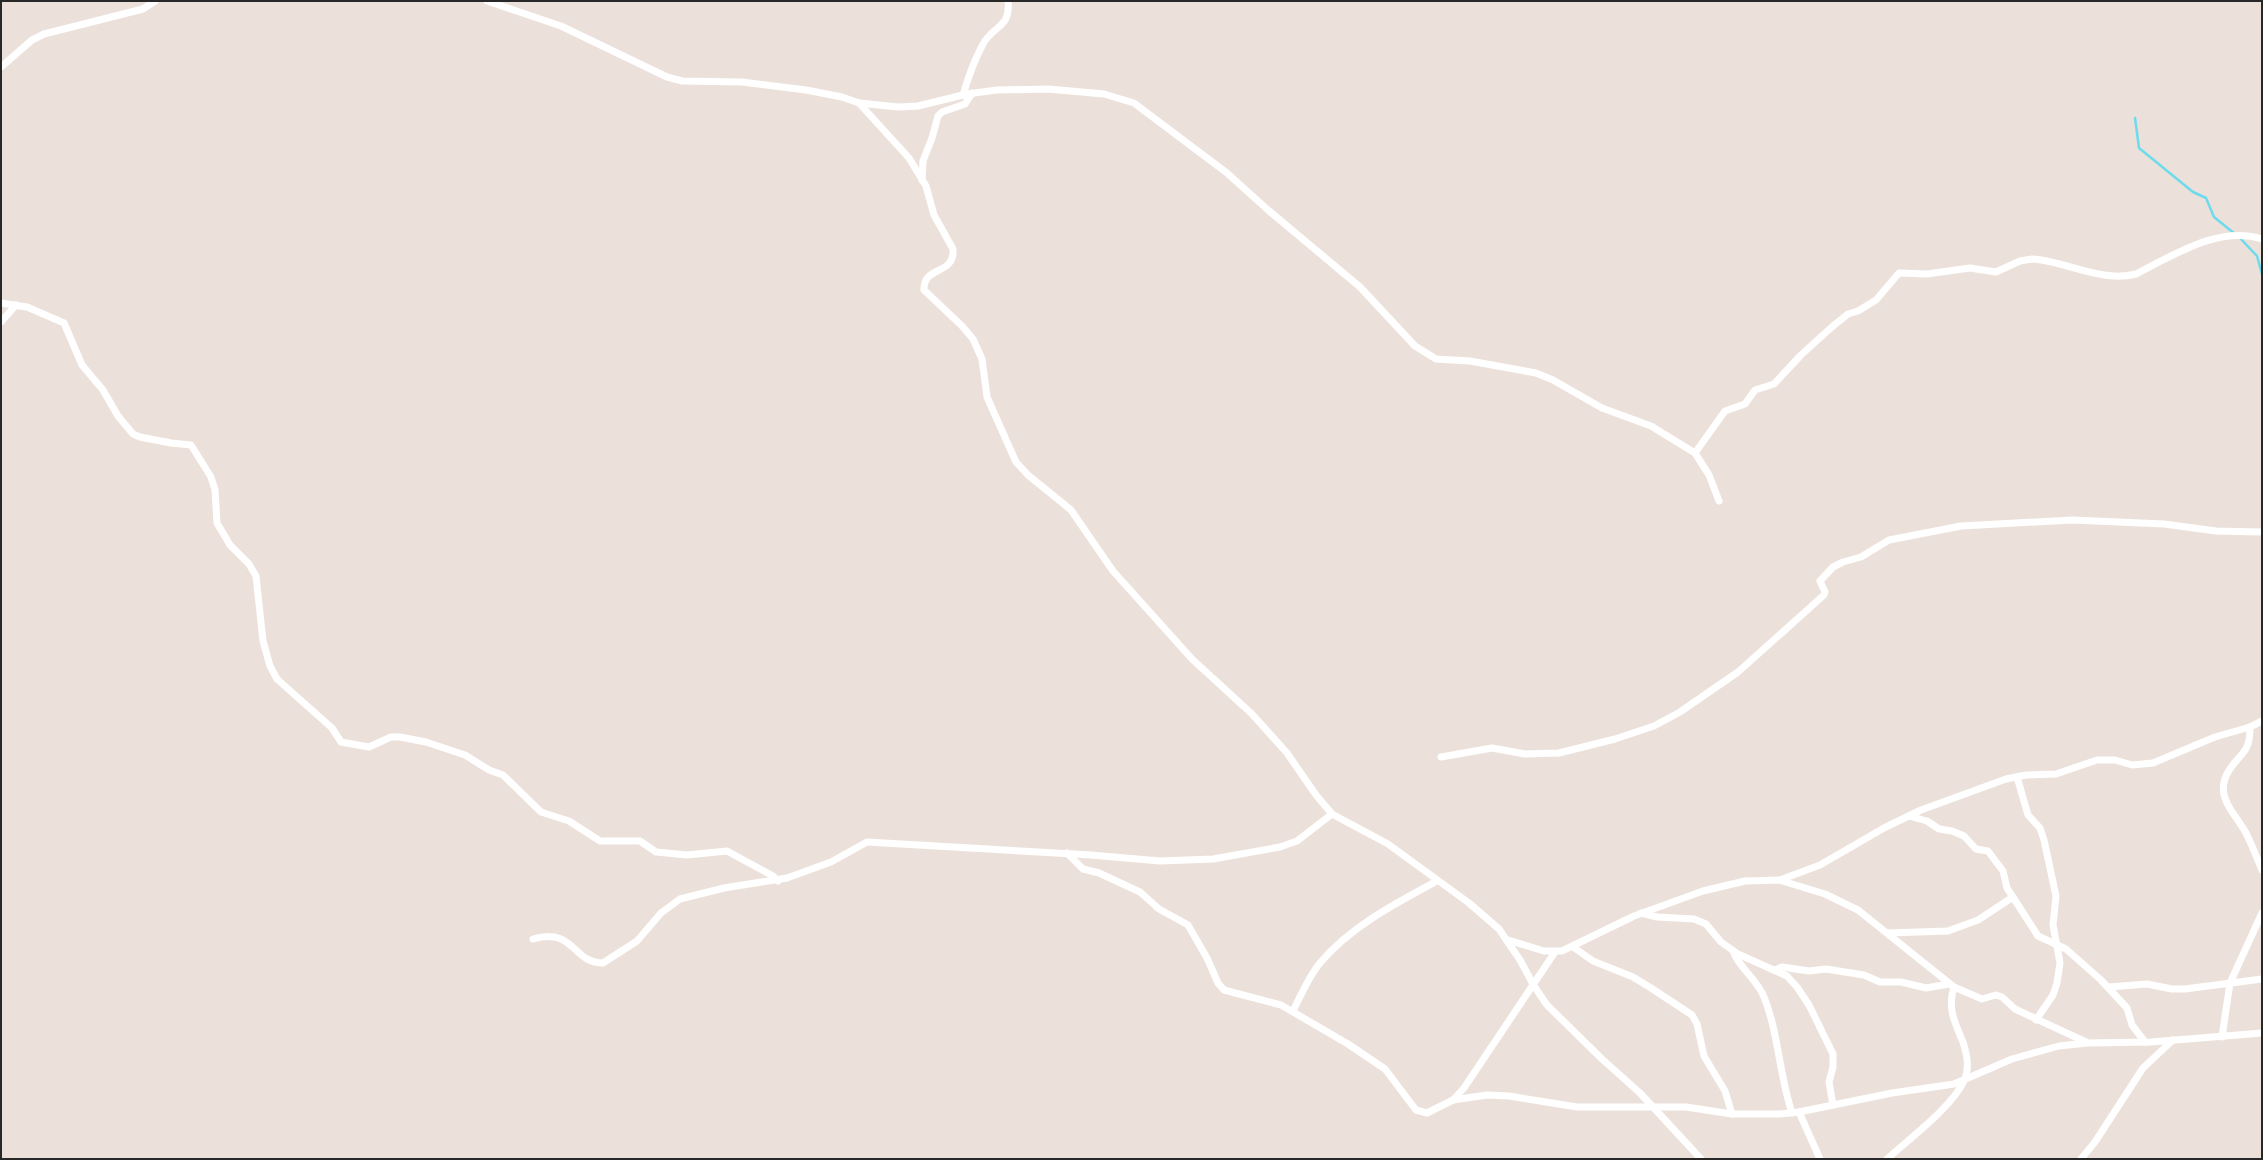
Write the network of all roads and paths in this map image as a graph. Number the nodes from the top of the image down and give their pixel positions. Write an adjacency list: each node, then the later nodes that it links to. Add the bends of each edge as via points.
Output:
1 (155, 1): 4 (street, via 143,9 44,34 32,40)
2 (487, 1): 7 (street, via 561,26 667,77 682,81 742,82 806,90)
3 (1008, 1): 6 (street, via 1006,21 986,38 981,46)
4 (1, 67)
5 (972, 93): 6 (street); 8 (street, via 965,104 942,112 938,116 923,161); 13 (street, via 998,90 1073,90 1112,95 1134,103 1227,173 1360,287 1415,346 1426,354 1436,359 1470,361 1543,376 1602,408 1651,426)
6 (963, 95): 7 (street, via 918,106 898,107)
7 (859, 103): 8 (street, via 909,158)
8 (922, 180): 20 (street, via 934,215 954,254 948,266 925,280 924,290 973,339 982,359 987,397 1016,462 1022,470 1071,510 1113,571 1192,659 1252,714 1287,754)
9 (2262, 239): 13 (street, via 2236,234 2215,238 2124,277 2032,259 2020,261 1996,272 1970,268 1927,274 1899,273 1876,300 1848,314 1833,326 1774,384 1755,390 1745,404 1725,411)
10 (1, 303): 11 (street)
11 (16, 305): 12 (street); 25 (street, via 64,323 82,365 133,434 191,445 211,477 215,490 217,523 230,545 249,564 256,576 262,641 277,680 332,728 341,742 369,747 391,737 400,737 432,743 465,755 489,770 503,774 541,812 569,821 600,841 640,841 656,852 687,855 727,851)
12 (1, 322)
13 (1695, 453): 14 (street, via 1714,484)
14 (1718, 501)
15 (2262, 532): 18 (street, via 2072,520 1961,526 1889,540 1861,557 1833,567 1820,581 1824,595 1754,659 1680,712 1654,726 1560,753 1525,754 1492,748)
16 (2262, 720): 17 (street)
17 (2250, 727): 19 (street, via 2215,737 2152,763 2132,765 2115,760 2097,760 2056,774); 23 (street, via 2247,750 2226,775 2223,794 2226,804 2246,834)
18 (1442, 756)
19 (2017, 777): 21 (street, via 1984,786); 33 (street, via 2028,814 2040,828 2044,840 2056,896 2053,925)
20 (1332, 814): 22 (street, via 1297,841 1280,847 1213,859 1160,861); 26 (street, via 1388,844)
21 (1909, 816): 24 (street, via 1820,865); 27 (street, via 1927,821 1939,830 1948,830 1964,836 1976,849 1988,851 2002,871)
22 (1067, 853): 25 (street, via 867,842 831,862); 43 (street, via 1083,869 1099,873 1140,892 1159,909 1188,925 1224,990 1281,1005)
23 (2262, 870)
24 (1780, 880): 28 (street, via 1727,885); 30 (street, via 1844,902)
25 (778, 881): 31 (street, via 724,888 680,899 661,913 637,941 603,964 588,960 565,940 552,936)
26 (1437, 881): 32 (street, via 1487,917); 43 (street, via 1366,922 1336,947 1320,963)
27 (2013, 897): 30 (street, via 1978,920 1948,931); 33 (street, via 2038,936)
28 (1641, 913): 34 (street); 35 (street, via 1657,917 1694,919 1706,924 1721,942)
29 (2262, 913): 39 (street)
30 (1888, 933): 40 (street)
31 (533, 939)
32 (1508, 940): 36 (street); 41 (street)
33 (2056, 944): 42 (street, via 2082,962); 44 (street, via 2060,963 2057,983 2053,995)
34 (1573, 947): 36 (street); 55 (street, via 1594,961 1645,985 1692,1015 1697,1024 1704,1056 1725,1091)
35 (1733, 951): 37 (street, via 1754,963); 54 (street, via 1738,962 1758,986 1771,1017 1778,1041 1781,1076)
36 (1555, 952): 41 (street)
37 (1775, 970): 40 (street, via 1782,967 1808,971 1826,969 1864,975 1880,982 1901,982 1926,988); 52 (street, via 1787,976 1797,987 1828,1042 1834,1060 1830,1082)
38 (2262, 979): 39 (street)
39 (2230, 982): 42 (street, via 2178,989 2147,984); 46 (street)
40 (1951, 985): 44 (street, via 1982,999 1996,995 2002,997); 50 (street, via 1950,1010 1968,1065)
41 (1534, 986): 51 (street, via 1510,1017 1464,1088); 53 (street, via 1559,1017)
42 (2109, 987): 48 (street, via 2127,1008 2132,1025)
43 (1293, 1011): 51 (street, via 1385,1069 1408,1101 1420,1112 1427,1113)
44 (2036, 1020): 49 (street)
45 (2262, 1033): 46 (street)
46 (2222, 1037): 47 (street)
47 (2173, 1040): 48 (street); 59 (street, via 2143,1068)
48 (2145, 1042): 49 (street)
49 (2087, 1043): 50 (street, via 2059,1046 2018,1057)
50 (1964, 1081): 52 (street); 58 (street, via 1950,1100)
51 (1453, 1100): 53 (street, via 1487,1095 1577,1107)
52 (1833, 1105): 54 (street)
53 (1655, 1108): 55 (street, via 1686,1107); 56 (street)
54 (1795, 1112): 55 (street, via 1765,1115); 57 (street)
55 (1732, 1114)
56 (1701, 1159)
57 (1820, 1159)
58 (1887, 1159)
59 (2081, 1159)

